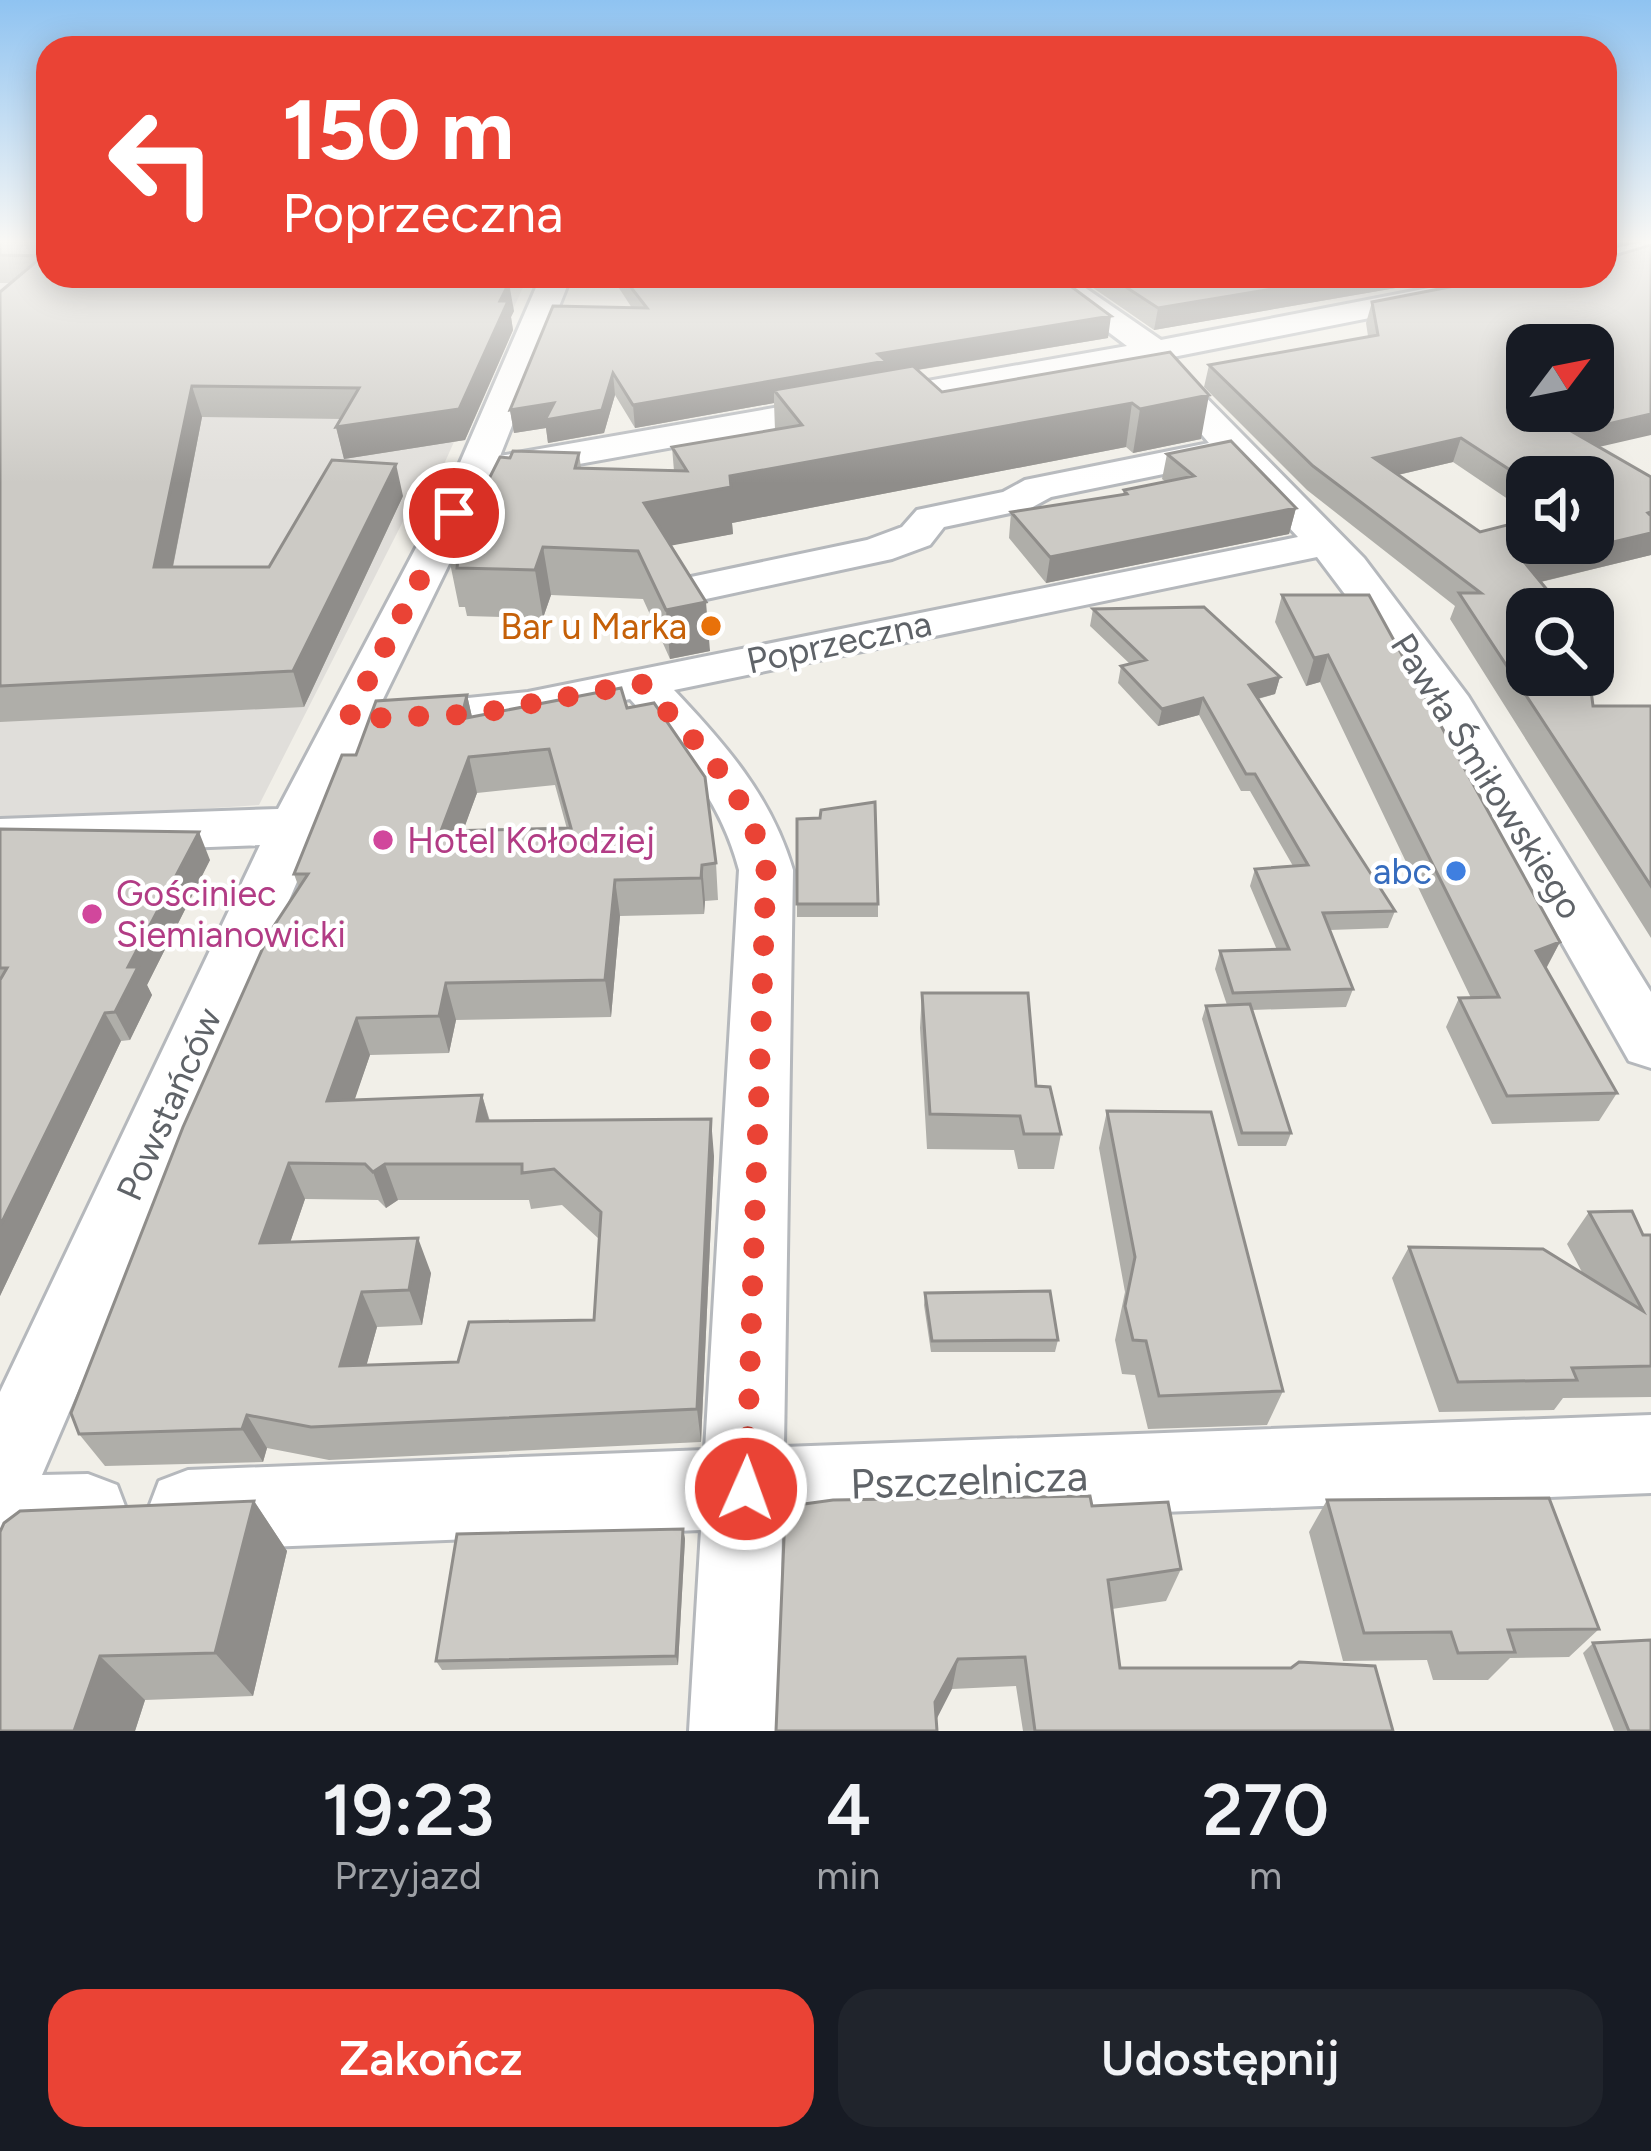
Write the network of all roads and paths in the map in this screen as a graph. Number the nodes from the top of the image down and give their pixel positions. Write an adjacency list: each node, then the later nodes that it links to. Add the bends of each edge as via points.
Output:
1 (537, 322): 6 (street, Powstańców)
2 (1114, 322): 4 (street, Pawła Śmiłowskiego)
3 (1304, 322): 4 (street)
4 (1155, 351): 5 (street, Pawła Śmiłowskiego, via 1159,369); 6 (street)
5 (1240, 447): 7 (street, Pawła Śmiłowskiego); 8 (street, via 1040,488 931,518 916,536 878,550)
6 (475, 472): 10 (street, Powstańców)
7 (1328, 543): 9 (street, Poprzeczna); 13 (street, Pawła Śmiłowskiego, via 1445,696)
8 (706, 586)
9 (641, 683): 10 (street, Poprzeczna, via 476,714); 16 (street, via 739,793 766,870)
10 (348, 719): 11 (street, Powstańców)
11 (295, 826): 12 (street); 15 (street, Powstańców)
12 (0, 837)
13 (1651, 1044)
14 (1651, 1454): 16 (street, Pszczelnicza)
15 (0, 1479)
16 (746, 1489): 17 (street, Pszczelnicza); 18 (street)
17 (0, 1517)
18 (734, 1731)

